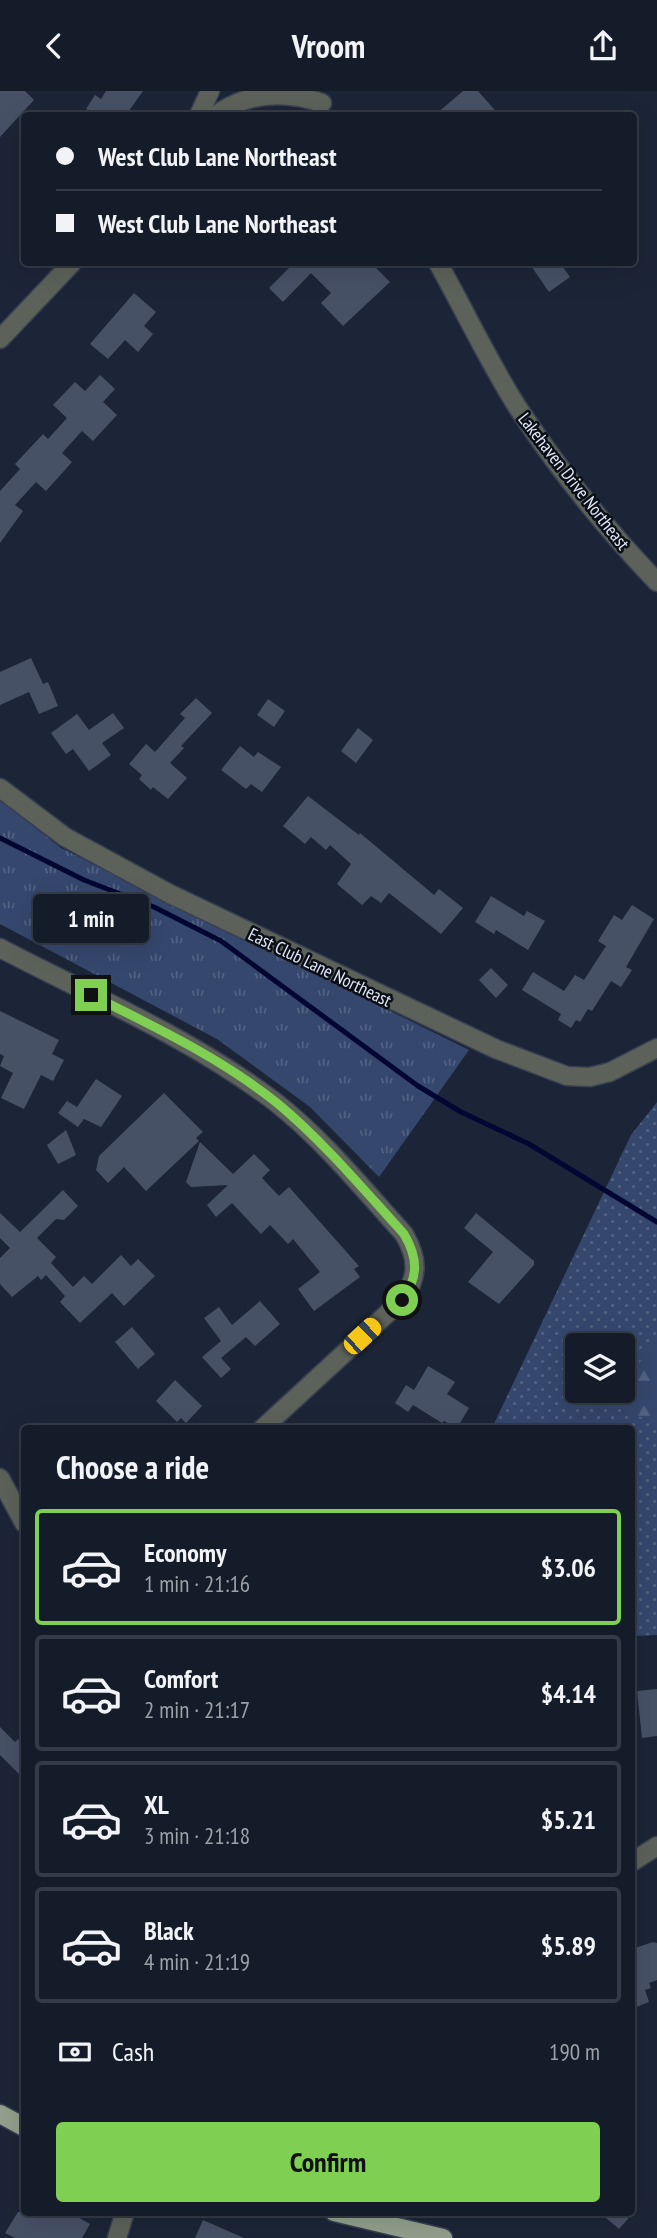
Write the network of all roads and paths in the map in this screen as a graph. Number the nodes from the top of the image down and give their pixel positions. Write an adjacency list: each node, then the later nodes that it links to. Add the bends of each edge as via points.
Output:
1 (210, 91): 3 (street)
2 (323, 103): 4 (street, via 282,92 260,95)
3 (200, 112)
4 (223, 112)
5 (69, 266): 7 (street)
6 (440, 266): 8 (street, Lakehaven Drive Northeast, via 530,426 606,527)
7 (0, 339)
8 (657, 583)
9 (0, 788): 11 (street, East Club Lane Northeast, via 65,837 170,894 496,1049 567,1076 590,1077)
10 (0, 949): 12 (street, via 230,1069 318,1140 414,1250 415,1276 402,1300)
11 (657, 1048)
12 (266, 1425)
13 (0, 1478): 14 (street)
14 (21, 1517)
15 (657, 1846): 16 (street)
16 (635, 1860)
17 (0, 2114): 18 (main road)
18 (21, 2125)
19 (124, 2216): 21 (street)
20 (351, 2216): 22 (main road)
21 (117, 2238)
22 (442, 2238)

